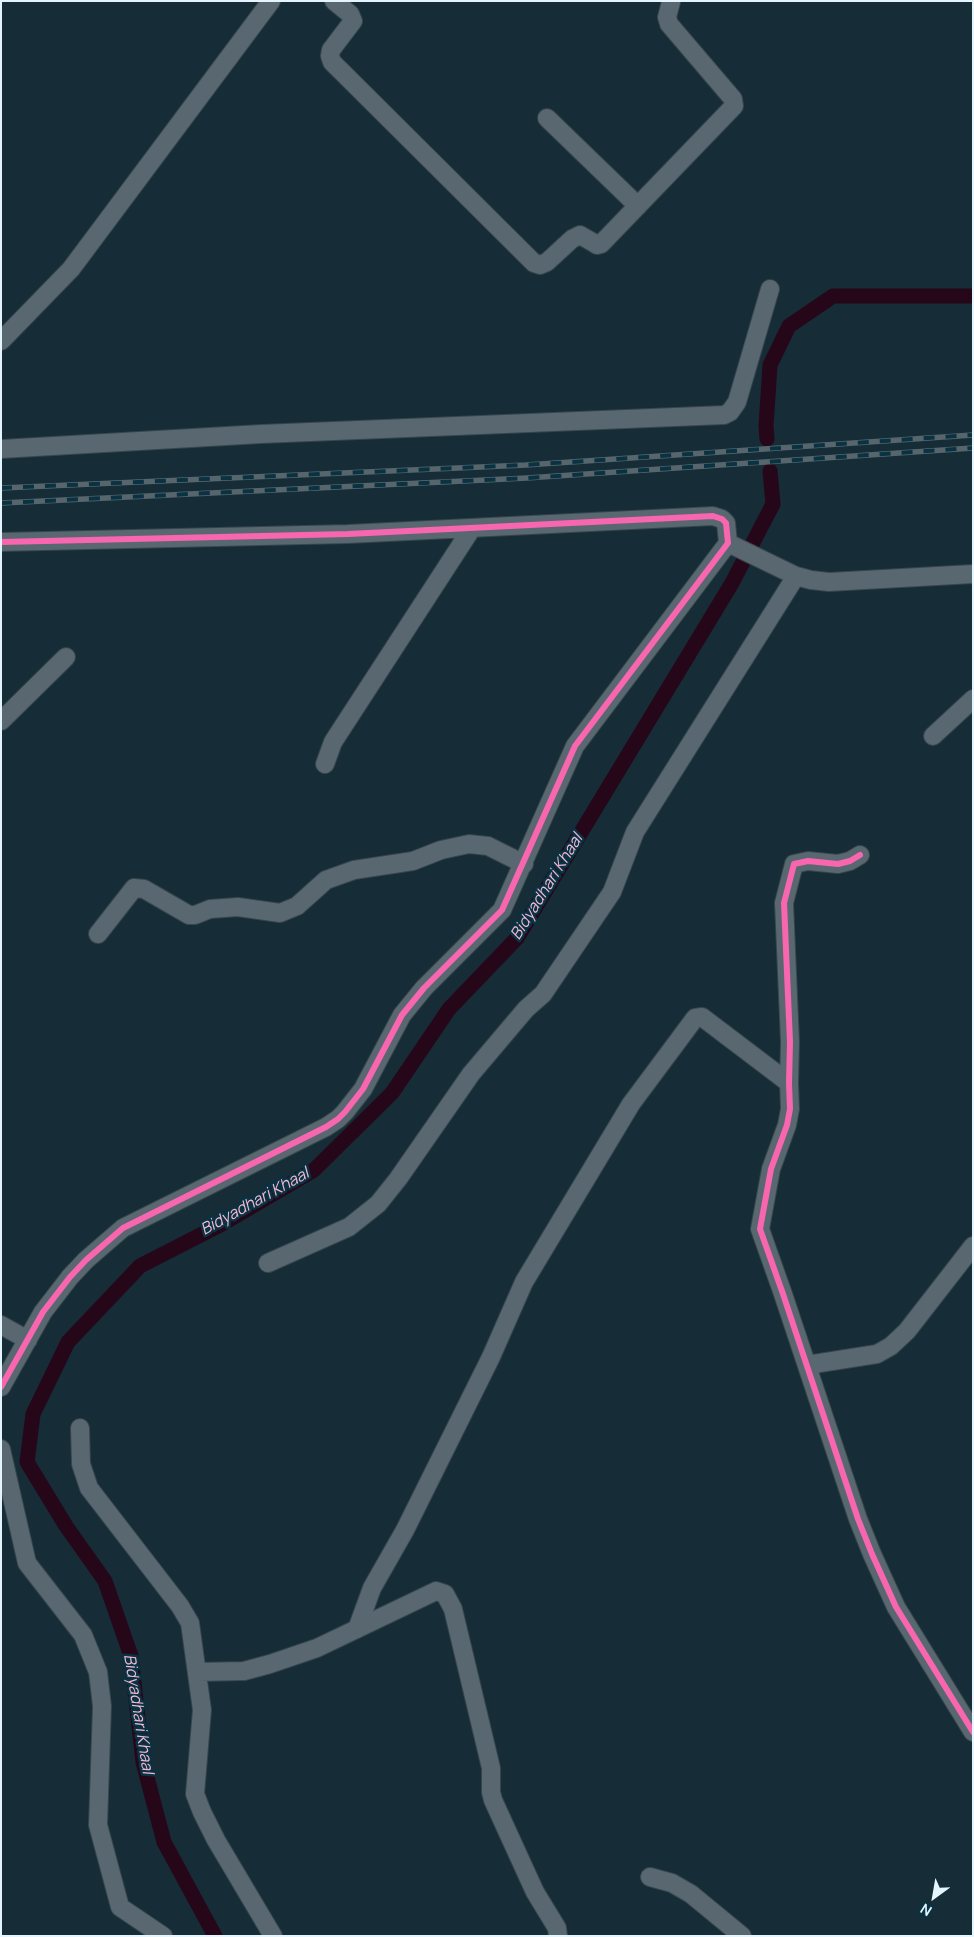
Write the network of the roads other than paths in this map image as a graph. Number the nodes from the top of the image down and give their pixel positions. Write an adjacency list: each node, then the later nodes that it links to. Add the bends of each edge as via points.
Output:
1 (271, 1): 7 (street, via 71,269)
2 (334, 1): 5 (street, via 350,14 353,21 331,50 332,62 534,263 544,265 580,235 594,244 602,244)
3 (671, 2): 5 (street, via 668,24 733,99 734,106)
4 (547, 118): 5 (street)
5 (638, 206)
6 (770, 289): 8 (street, via 737,402 724,415 261,434)
7 (1, 342)
8 (1, 449)
9 (472, 528): 10 (street); 11 (street, via 713,516 726,523); 18 (street, via 333,742)
10 (1, 542)
11 (728, 544): 13 (street); 20 (street, via 575,746)
12 (973, 574): 13 (street, via 829,582)
13 (796, 576): 24 (street, via 635,832 612,892 544,994 526,1009 471,1074 378,1204 349,1227)
14 (66, 657): 16 (street)
15 (973, 699): 17 (street)
16 (1, 721)
17 (933, 736)
18 (326, 764)
19 (860, 855): 22 (street, via 838,864 808,861 794,864 784,903)
20 (524, 864): 21 (street, via 488,846 469,844 441,850 414,861 354,870 326,880 298,906 280,913 238,907 210,909 189,915 144,889 134,888); 26 (street, via 502,910 424,988 402,1015 363,1089 338,1119 123,1228 70,1277)
21 (98, 934)
22 (789, 1083): 27 (street, via 790,1110 771,1169 760,1229); 31 (street, via 702,1017 695,1018 631,1104 524,1282 491,1357 405,1530 372,1588)
23 (973, 1246): 27 (street, via 892,1346 877,1354)
24 (268, 1263)
25 (1, 1326): 26 (street)
26 (28, 1340): 28 (street)
27 (807, 1366): 33 (street, via 858,1519 896,1607)
28 (1, 1387)
29 (80, 1428): 32 (street, via 81,1464 89,1488 187,1615)
30 (1, 1449): 35 (street, via 27,1563 83,1635 98,1672 102,1706 98,1825 120,1907)
31 (357, 1629): 32 (street, via 317,1648 244,1671); 37 (street, via 436,1591 448,1598 492,1768 493,1800 535,1892 557,1928)
32 (197, 1672): 36 (street, via 202,1710 195,1794 216,1840)
33 (973, 1732)
34 (650, 1877): 38 (street, via 682,1888)
35 (163, 1936)
36 (273, 1936)
37 (558, 1936)
38 (742, 1936)

